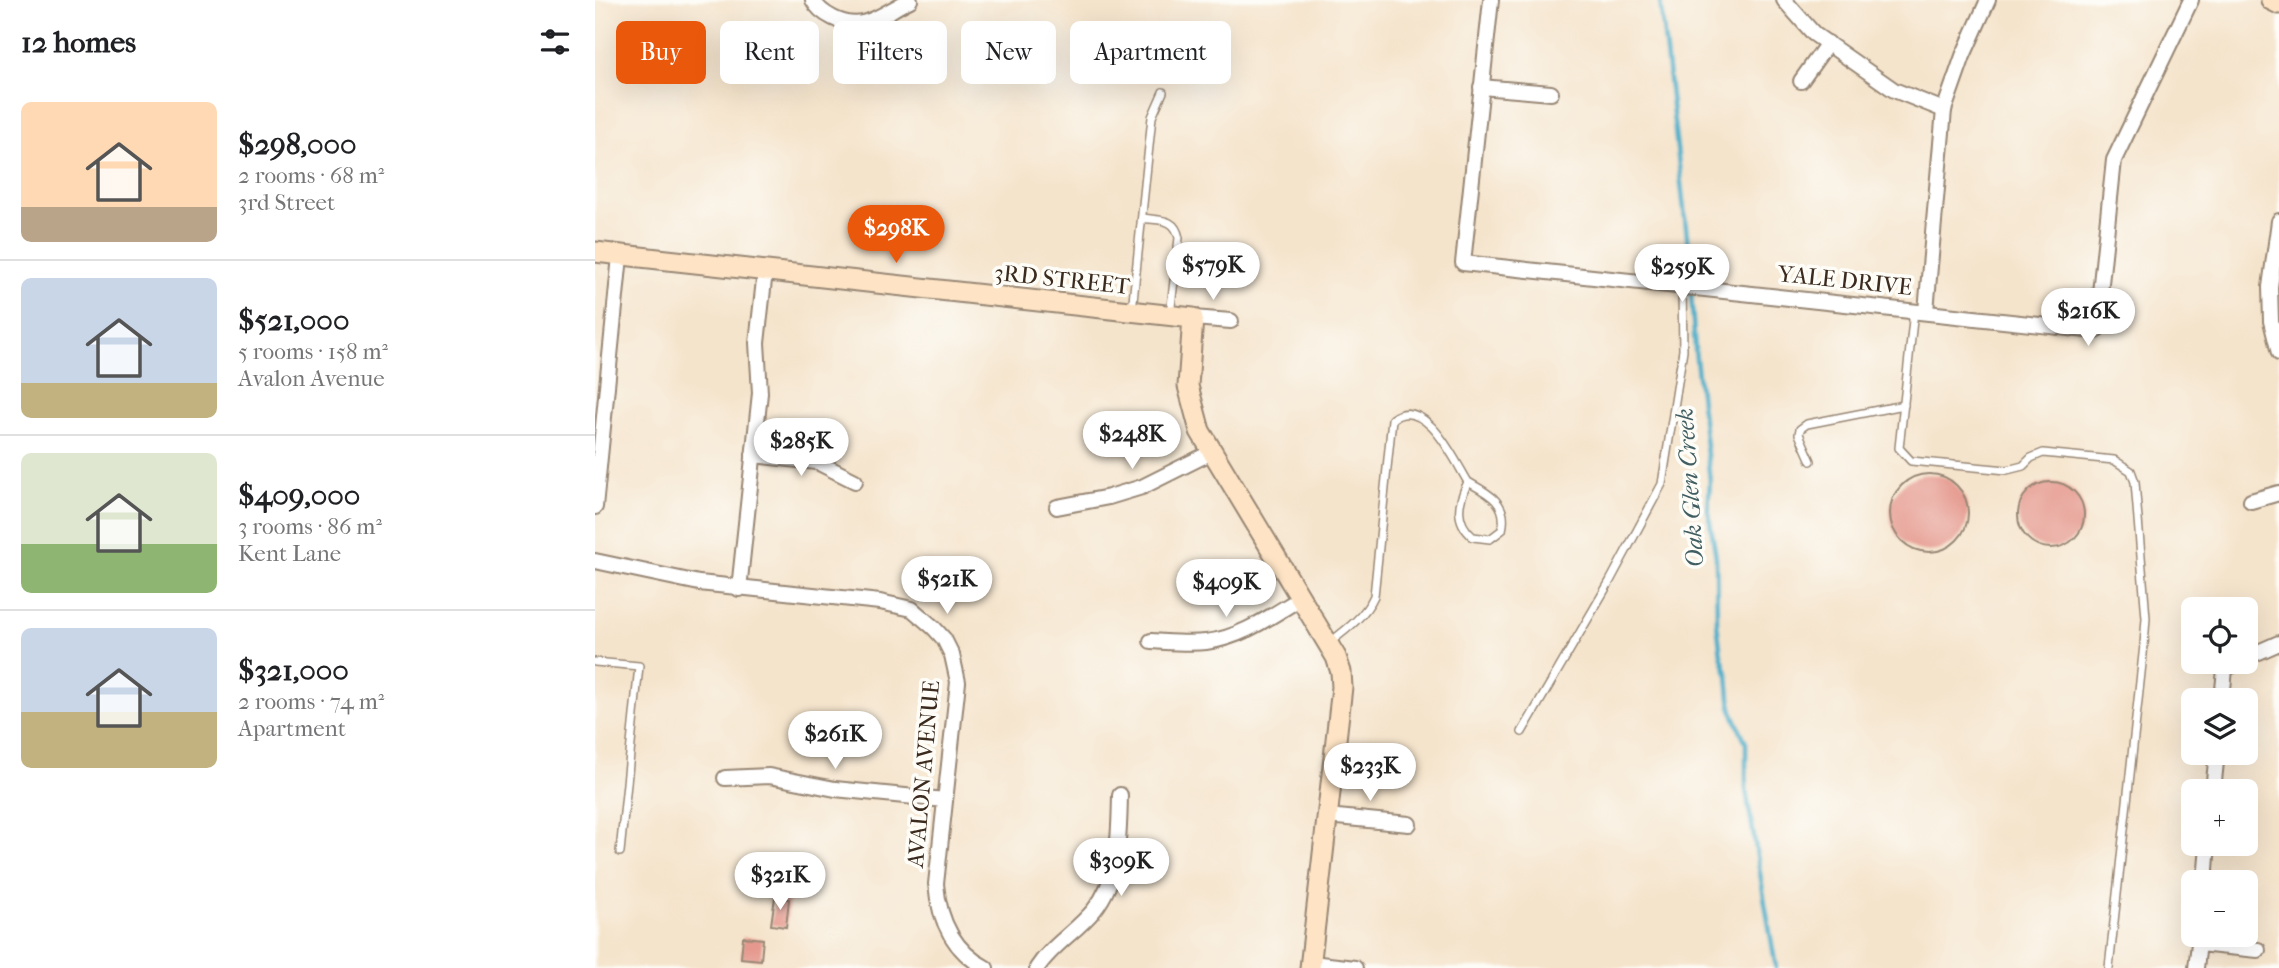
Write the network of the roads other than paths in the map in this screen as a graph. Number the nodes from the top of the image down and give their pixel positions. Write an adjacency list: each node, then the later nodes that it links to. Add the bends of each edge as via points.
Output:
1 (813, 0): 2 (street, via 830,16 862,24)
2 (909, 0)
3 (1490, 0): 11 (street, YALE DRIVE)
4 (1784, 0): 9 (street)
5 (1988, 0): 14 (street)
6 (2191, 0): 22 (street, YALE DRIVE, via 2114,160 2096,331)
7 (2271, 0): 8 (street)
8 (2279, 4)
9 (1828, 43): 10 (street); 14 (street, via 1894,90)
10 (1801, 81)
11 (1481, 87): 13 (street); 20 (street, YALE DRIVE, via 1463,263)
12 (1163, 92): 15 (lane, via 1152,117)
13 (1551, 93)
14 (1944, 110): 22 (street)
15 (1142, 218): 21 (lane); 23 (lane, via 1177,227)
16 (2279, 221): 26 (street, via 2270,287 2271,321)
17 (595, 252): 18 (street, 3RD STREET)
18 (620, 256): 19 (street, 3RD STREET); 35 (street)
19 (765, 271): 21 (street, 3RD STREET); 29 (street)
20 (1682, 286): 22 (street, YALE DRIVE); 45 (lane, via 1682,350 1662,484)
21 (1132, 311): 23 (street, 3RD STREET)
22 (1920, 311): 27 (lane)
23 (1170, 316): 24 (street, 3RD STREET)
24 (1193, 318): 25 (street, 3RD STREET); 28 (street, via 1188,386 1200,431)
25 (1231, 321)
26 (2279, 352)
27 (1904, 405): 30 (lane, via 1807,424 1799,434); 59 (lane, via 1899,448 1910,461 2007,470 2043,453 2114,460 2131,471 2146,618)
28 (1212, 452): 36 (street, via 1142,487); 39 (street)
29 (753, 456): 31 (street, via 817,462); 38 (street)
30 (1811, 461)
31 (855, 481)
32 (1468, 482): 32 (lane, via 1460,503 1461,523 1473,537 1490,539 1502,530 1501,507 1490,494); 41 (lane, via 1428,422 1410,414 1392,419 1374,596 1345,631)
33 (2279, 493): 34 (street)
34 (2251, 501)
35 (595, 507)
36 (1057, 507)
37 (595, 561): 38 (street, AVALON AVENUE)
38 (739, 589): 48 (street, AVALON AVENUE, via 880,602 912,609 934,628 952,654 957,682)
39 (1301, 598): 40 (street, via 1230,636 1208,642); 41 (street)
40 (1151, 640)
41 (1328, 643): 49 (street, via 1341,672 1342,687)
42 (2279, 643): 43 (street)
43 (2258, 652)
44 (595, 662): 51 (lane, via 639,666)
45 (1522, 733)
46 (725, 779): 48 (street, via 769,776 835,789)
47 (1119, 796): 57 (street, via 1116,857 1108,885 1094,910)
48 (945, 800): 56 (street, AVALON AVENUE, via 938,903 957,944)
49 (1327, 816): 50 (street); 55 (street)
50 (1409, 824)
51 (620, 852)
52 (2198, 947): 60 (street)
53 (2242, 947): 54 (street)
54 (2258, 950)
55 (1311, 966): 58 (street)
56 (986, 968)
57 (1037, 968)
58 (1355, 968)
59 (2109, 968)
60 (2196, 968)

